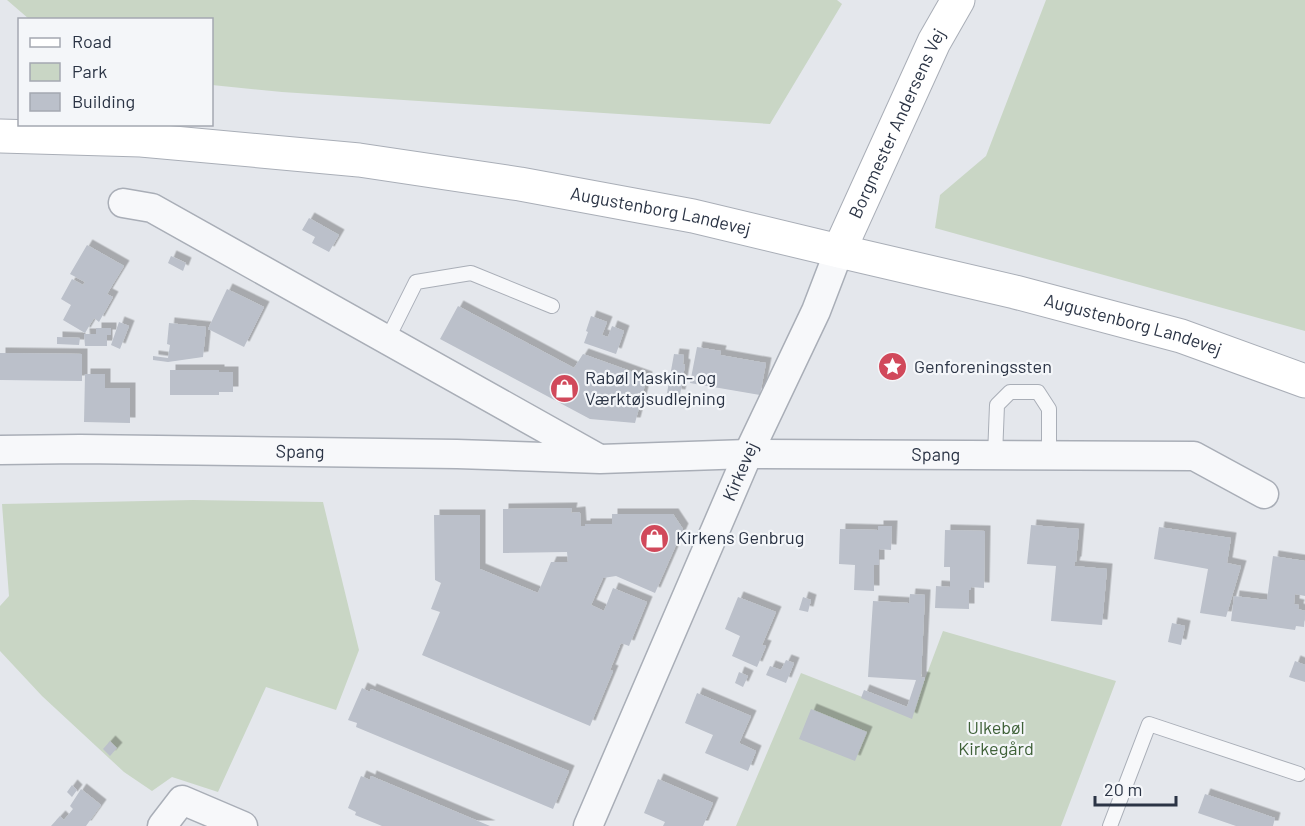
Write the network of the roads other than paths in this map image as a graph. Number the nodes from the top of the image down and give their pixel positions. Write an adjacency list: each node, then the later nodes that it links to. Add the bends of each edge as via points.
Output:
1 (957, 0): 4 (street, Borgmester Andersens Vej)
2 (0, 136): 4 (street, Augustenborg Landevej, via 141,140 359,160 693,216)
3 (123, 202): 6 (street, via 152,208)
4 (839, 251): 7 (street, Augustenborg Landevej, via 1181,336); 9 (street, Kirkevej, via 816,311)
5 (552, 306): 6 (lane, via 471,273 416,282)
6 (387, 340): 12 (street)
7 (1305, 381)
8 (0, 450): 12 (street, Spang)
9 (748, 454): 10 (street, Spang); 12 (street, Spang); 17 (street, Kirkevej)
10 (995, 456): 11 (street, Spang); 11 (lane, via 997,405 1010,392 1038,392 1049,409)
11 (1049, 456): 13 (street, Spang, via 1194,456)
12 (600, 459)
13 (1264, 494)
14 (1299, 774): 18 (lane, via 1149,724)
15 (162, 826): 16 (street, via 182,800)
16 (243, 826)
17 (588, 826)
18 (1110, 826)

